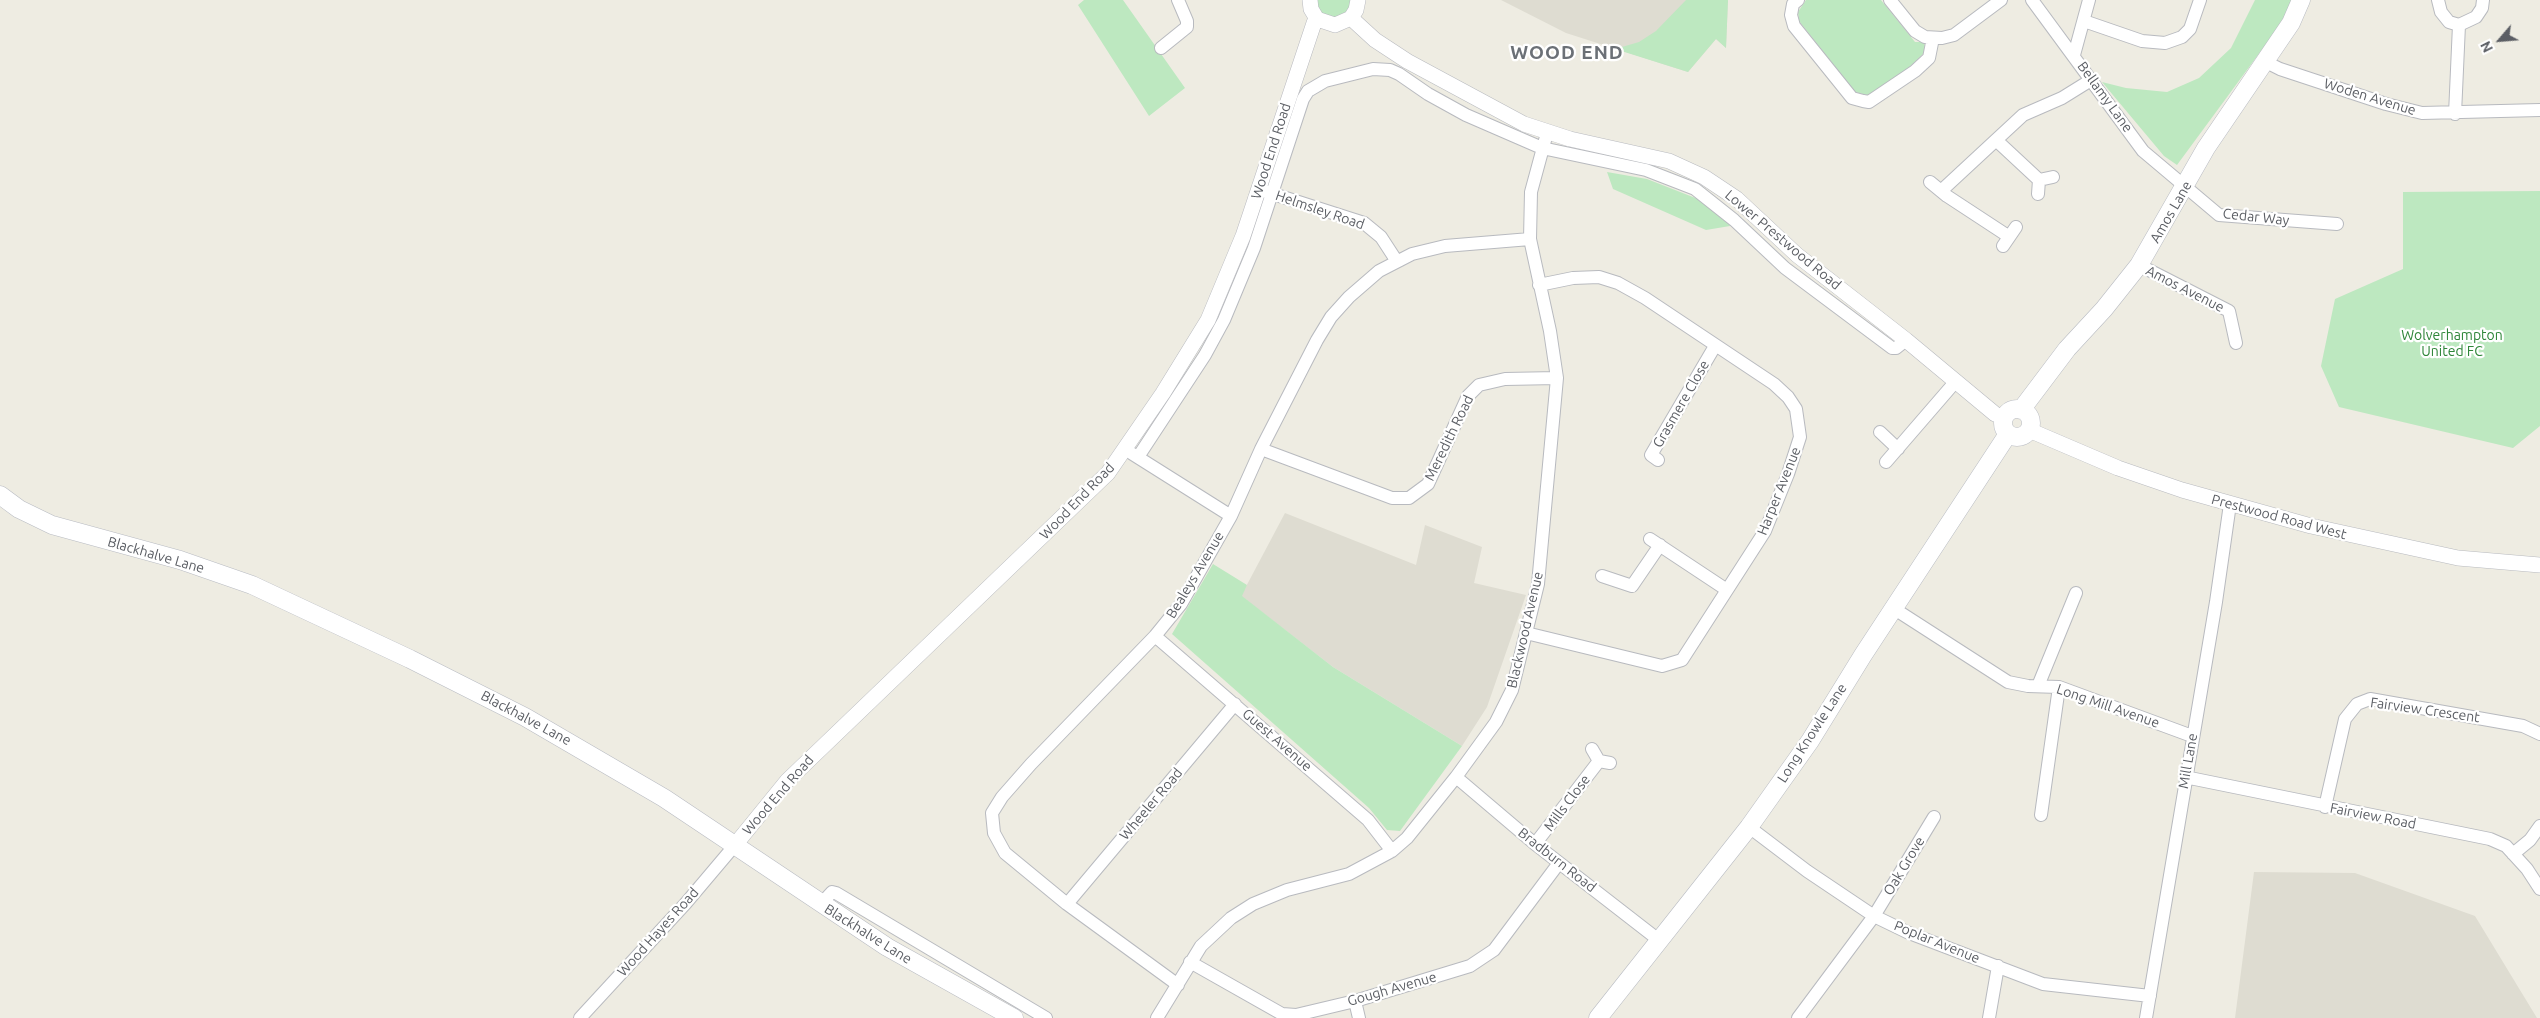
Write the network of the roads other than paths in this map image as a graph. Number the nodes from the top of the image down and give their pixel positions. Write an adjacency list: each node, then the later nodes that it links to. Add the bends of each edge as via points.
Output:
1 (1178, 0): 18 (street, via 1187,28)
2 (1310, 0): 14 (street)
3 (1358, 0): 13 (street)
4 (1798, 0): 17 (street, via 1793,4 1791,15 1794,26 1852,98 1870,102 1915,71 1929,58)
5 (1890, 0): 17 (street, via 1915,31)
6 (2001, 0): 17 (street, via 1954,35)
7 (2032, 0): 19 (street, Bellamy Lane)
8 (2089, 0): 15 (street)
9 (2301, 0): 20 (main road, Amos Lane, via 2291,24)
10 (2438, 0): 16 (street, via 2441,12 2449,22)
11 (2483, 0): 16 (street, via 2476,17)
12 (2195, 1): 15 (street, via 2192,24 2187,32 2175,41 2165,43 2142,41)
13 (1351, 18): 14 (street, via 1335,25); 24 (street, Lower Prestwood Road, via 1375,40 1407,61 1524,124)
14 (1317, 19): 31 (street, Wood End Road)
15 (2084, 21): 19 (street)
16 (2460, 26): 23 (street)
17 (1933, 38)
18 (1161, 48)
19 (2074, 55): 21 (street, Bellamy Lane)
20 (2264, 61): 23 (street, Woden Avenue, via 2386,104 2422,113); 30 (main road, Amos Lane, via 2206,148)
21 (2091, 80): 25 (street, via 2062,98 2023,115); 30 (street, Bellamy Lane, via 2143,151)
22 (2540, 110): 23 (street, Woden Avenue)
23 (2455, 114)
24 (1547, 132): 26 (street, Blackwood Avenue); 40 (street, Lower Prestwood Road, via 1669,161 1704,177 1737,199 1797,255)
25 (1996, 140): 28 (street); 32 (street)
26 (1542, 148): 31 (street, via 1466,116 1399,74 1373,69 1325,81 1308,91); 36 (street, Blackwood Avenue, via 1532,192); 40 (street, via 1646,170 1695,189 1785,268 1892,348)
27 (2053, 176): 28 (street)
28 (2039, 180): 33 (street)
29 (1930, 182): 32 (street)
30 (2186, 186): 34 (street, Cedar Way, via 2219,215); 38 (main road, Amos Lane)
31 (1265, 191): 37 (street, Helmsley Road, via 1364,223 1381,237); 49 (street, Wood End Road, via 1208,320 1164,393); 52 (street, via 1254,248 1224,320 1195,371)
32 (1941, 191): 35 (street)
33 (2038, 194)
34 (2337, 224)
35 (2009, 236)
36 (1530, 239): 37 (street, Bealeys Avenue, via 1445,246); 39 (street, Blackwood Avenue)
37 (1396, 260): 50 (street, Bealeys Avenue, via 1370,278 1331,317)
38 (2139, 265): 41 (street, Amos Avenue, via 2229,310); 45 (main road, Amos Lane, via 2067,349)
39 (1539, 285): 42 (street, Harper Avenue, via 1599,277 1618,283); 43 (street, Blackwood Avenue)
40 (1906, 340): 44 (street, Lower Prestwood Road)
41 (2236, 343)
42 (1715, 346): 53 (street, Grasmere Close, via 1651,456); 60 (street, Harper Avenue, via 1774,384 1788,397 1796,408 1800,437 1765,531)
43 (1557, 378): 50 (street, Meredith Road, via 1500,379 1479,385 1468,396 1428,484 1409,498 1392,498); 63 (street, Blackwood Avenue, via 1538,584)
44 (1956, 381): 46 (street, Lower Prestwood Road); 51 (street)
45 (2021, 410): 46 (main road, via 2012,410); 47 (main road, via 2029,418)
46 (2006, 426): 47 (main road, via 2018,437); 62 (main road, Long Knowle Lane)
47 (2029, 430): 56 (street, Prestwood Road West, via 2118,468)
48 (1880, 432): 51 (street)
49 (1124, 449): 52 (street); 79 (street, Wood End Road, via 1108,473 787,781)
50 (1261, 449): 57 (street, Bealeys Avenue)
51 (1898, 449): 54 (street)
52 (1138, 457): 57 (street)
53 (1658, 460)
54 (1886, 462)
55 (0, 495): 79 (main road, Blackhalve Lane, via 19,509 52,525 180,560 252,585 410,659 564,738)
56 (2230, 504): 58 (street, Prestwood Road West, via 2342,534 2458,558); 69 (street, Mill Lane)
57 (1231, 516): 64 (street, Bealeys Avenue, via 1181,604)
58 (2540, 565)
59 (1602, 576): 60 (street, via 1632,586 1655,542)
60 (1727, 590): 63 (street, Harper Avenue, via 1682,660 1662,666)
61 (2076, 593): 65 (street)
62 (1893, 608): 65 (street, Long Mill Avenue, via 2008,682); 77 (main road, Long Knowle Lane, via 1810,741)
63 (1526, 633): 71 (street, Blackwood Avenue, via 1512,690 1496,722)
64 (1155, 636): 67 (street, Guest Avenue); 85 (street, Bealeys Avenue, via 1031,764 992,813 994,833 1004,853)
65 (2038, 686): 66 (street, Long Mill Avenue)
66 (2059, 687): 69 (street, Long Mill Avenue); 74 (street)
67 (1235, 704): 80 (street, Guest Avenue, via 1368,820); 85 (street, Wheeler Road)
68 (2540, 734): 73 (street, Fairview Crescent, via 2523,726 2370,699 2358,704 2345,719)
69 (2192, 736): 72 (street, Mill Lane)
70 (1592, 750): 78 (street, Mills Close, via 1604,762)
71 (1456, 777): 78 (street, Bradburn Road); 80 (street, Blackwood Avenue, via 1407,838)
72 (2185, 777): 73 (street, Fairview Road); 91 (street, Mill Lane)
73 (2325, 807): 81 (street, Fairview Road, via 2490,838 2506,846)
74 (2041, 815)
75 (1934, 817): 86 (street, Oak Grove)
76 (2540, 826): 81 (street, via 2530,840)
77 (1749, 827): 86 (street, Poplar Avenue); 87 (main road, Long Knowle Lane)
78 (1535, 844): 82 (street, Bradburn Road)
79 (735, 845): 84 (main road, Blackhalve Lane); 93 (street, Wood Hayes Road)
80 (1392, 851): 88 (street, Blackwood Avenue, via 1349,874 1287,890 1253,904 1224,923)
81 (2513, 854): 83 (street, Fairview Road)
82 (1559, 863): 87 (street, Bradburn Road); 92 (street, Gough Avenue, via 1494,950 1470,966)
83 (2540, 889)
84 (821, 904): 94 (main road, Blackhalve Lane, via 887,947); 95 (street, via 836,892)
85 (1067, 904): 90 (street, Bealeys Avenue)
86 (1874, 916): 89 (street, Poplar Avenue); 99 (street, Oak Grove)
87 (1660, 941): 98 (main road, Long Knowle Lane)
88 (1190, 962): 90 (street, Blackwood Avenue); 92 (street, Gough Avenue, via 1282,1014 1296,1015)
89 (1998, 966): 91 (street, Poplar Avenue, via 2043,984); 100 (street)
90 (1178, 985): 96 (street, Blackwood Avenue)
91 (2150, 996): 101 (street, Mill Lane)
92 (1354, 1001): 97 (street)
93 (580, 1018)
94 (1014, 1018)
95 (1046, 1018)
96 (1157, 1018)
97 (1359, 1018)
98 (1598, 1018)
99 (1798, 1018)
100 (1989, 1018)
101 (2146, 1018)

